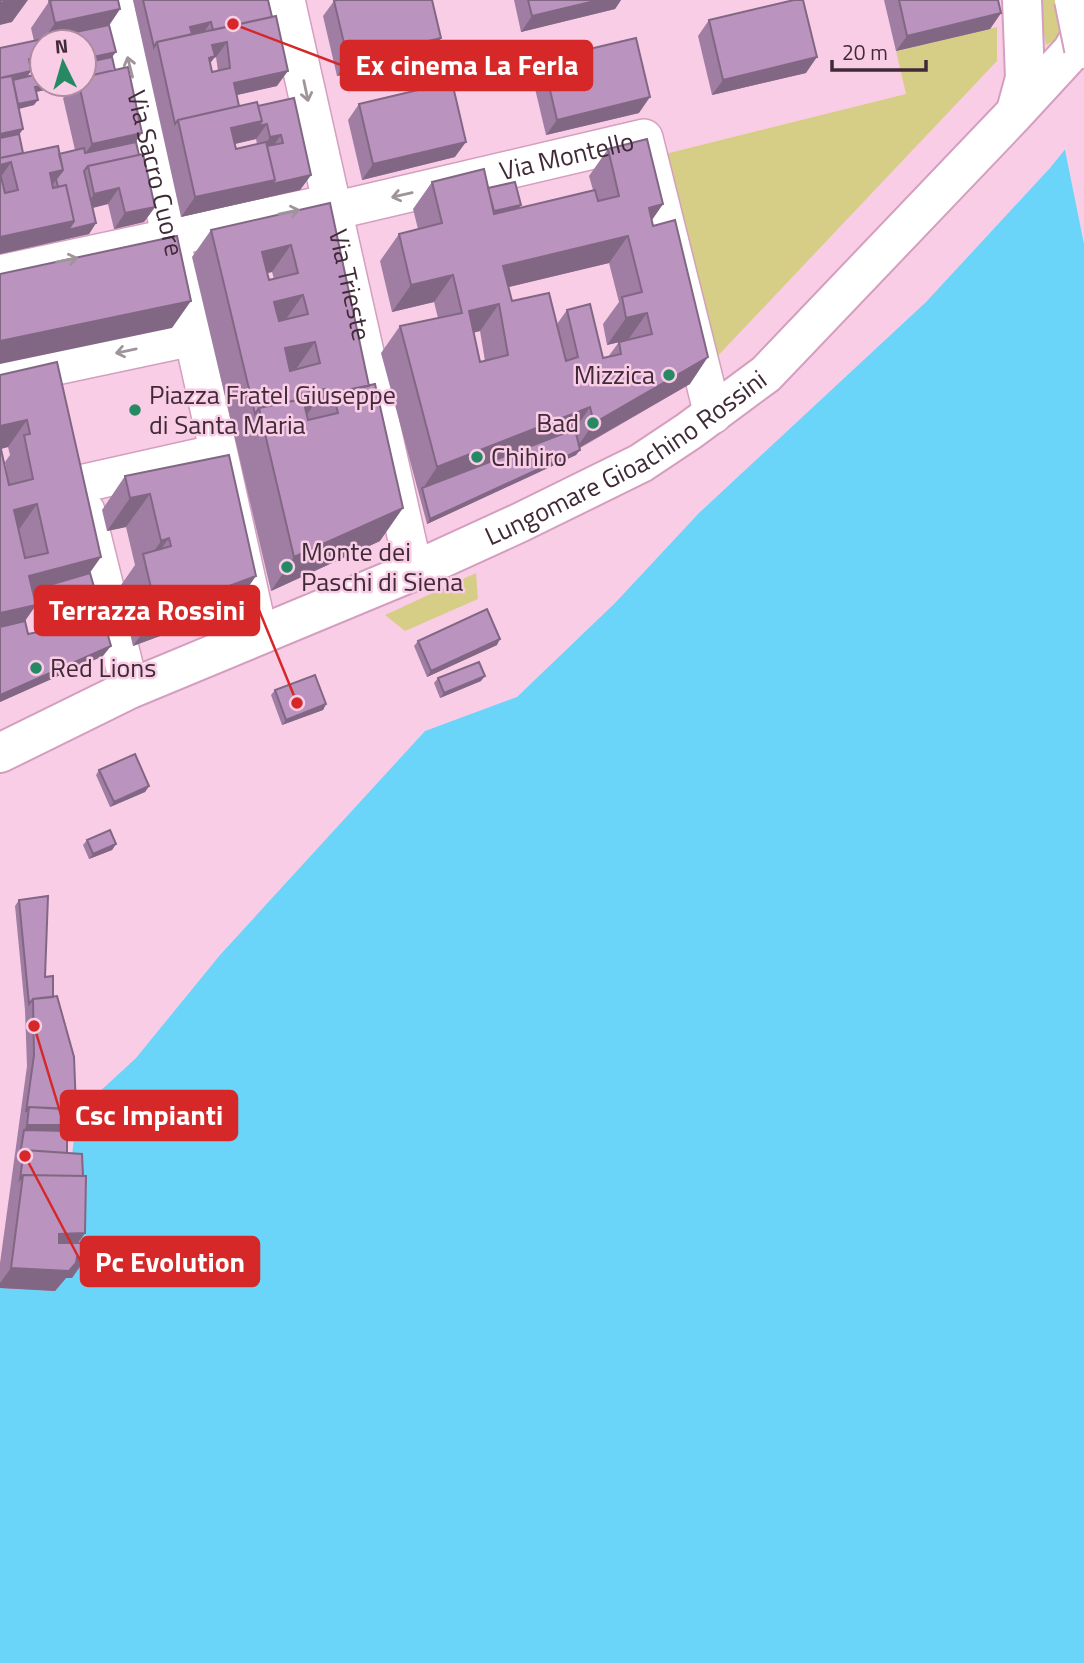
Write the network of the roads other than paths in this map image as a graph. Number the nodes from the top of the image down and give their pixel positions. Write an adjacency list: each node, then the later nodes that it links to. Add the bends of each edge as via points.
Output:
1 (114, 0): 9 (street, Via Sacro Cuore, one-way to 1)
2 (286, 0): 8 (street, Via Trieste, one-way to 8)
3 (1022, 0): 7 (street, via 1026,79)
4 (1074, 0): 6 (street, bridge)
5 (1084, 0): 6 (street)
6 (1080, 43): 7 (street, Lungomare Gioachino Rossini)
7 (1015, 113): 15 (street, Lungomare Gioachino Rossini, via 766,374)
8 (332, 207): 9 (street, Via Montello, one-way to 8); 15 (street, Via Montello, one-way to 8, via 645,138); 19 (street, Via Trieste)
9 (170, 237): 10 (street, Via Montello, one-way to 9); 11 (street, Via Sacro Cuore)
10 (0, 274)
11 (193, 337): 12 (street, one-way to 12); 17 (street, Via Sacro Cuore)
12 (51, 367): 13 (street); 14 (street)
13 (0, 378)
14 (61, 406)
15 (713, 415): 19 (street, Lungomare Gioachino Rossini, via 641,463)
16 (70, 445): 18 (street)
17 (219, 453): 18 (street); 20 (street, Via Sacro Cuore)
18 (80, 484): 21 (street)
19 (414, 571): 20 (street, Lungomare Gioachino Rossini)
20 (259, 635): 21 (street, Lungomare Gioachino Rossini)
21 (130, 689): 22 (street, Lungomare Gioachino Rossini)
22 (0, 753)

